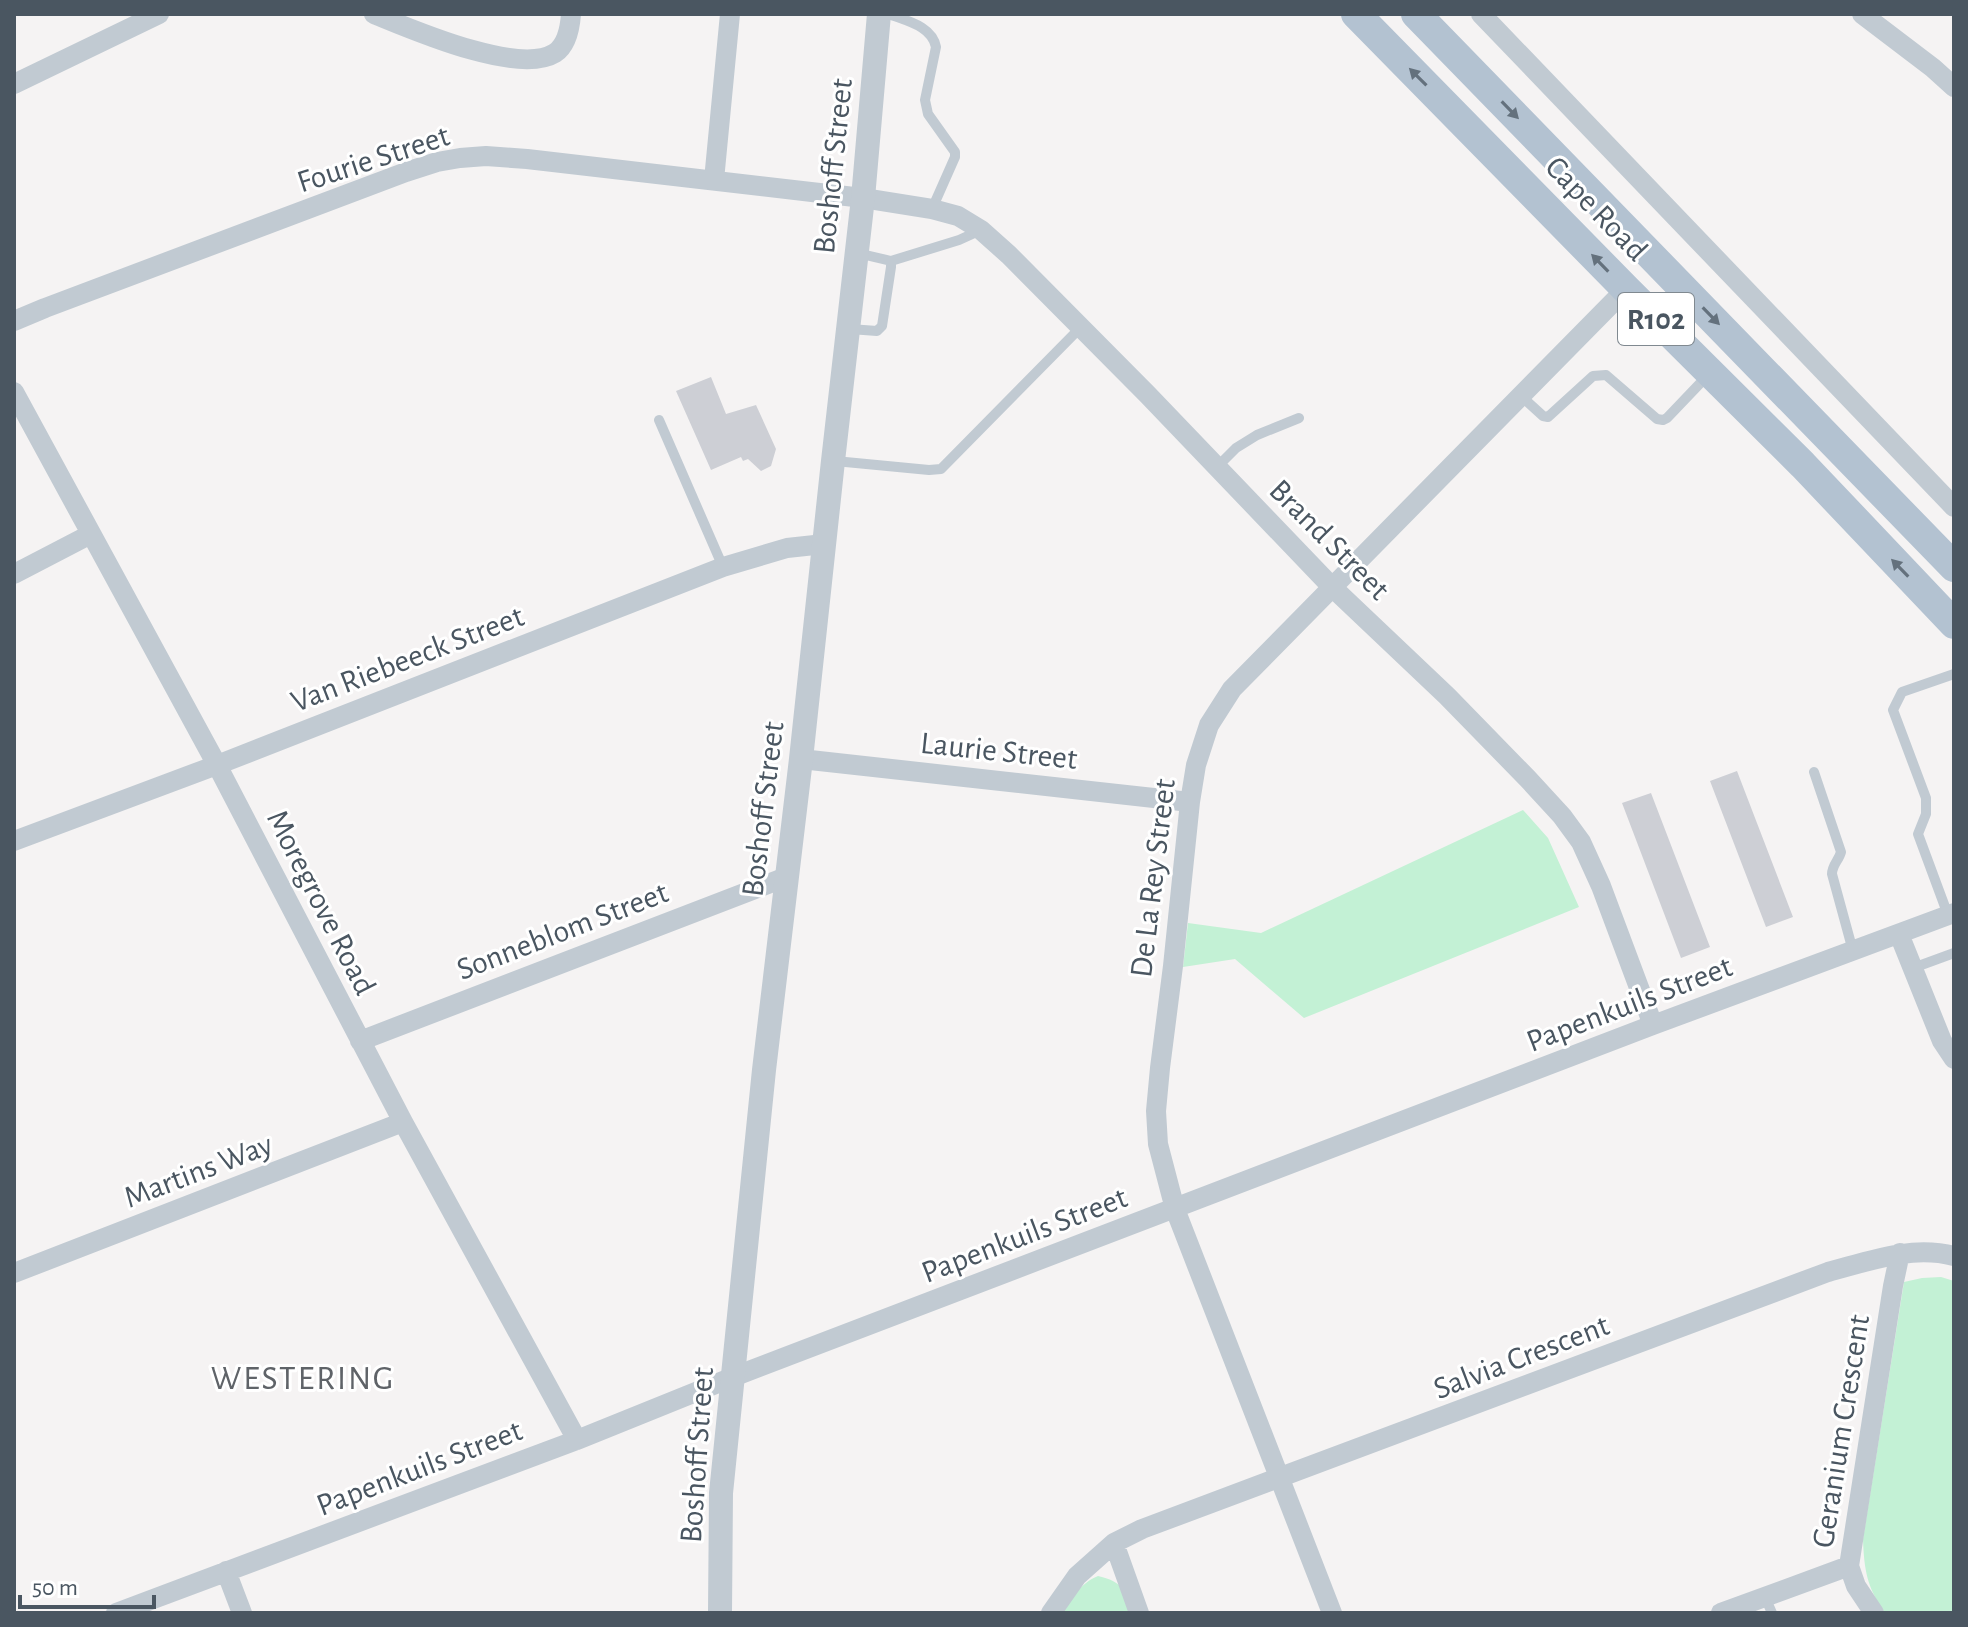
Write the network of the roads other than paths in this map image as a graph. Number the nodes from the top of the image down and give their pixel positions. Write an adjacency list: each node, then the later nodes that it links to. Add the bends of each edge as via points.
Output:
1 (159, 14): 11 (street)
2 (374, 14): 3 (street, via 462,49 533,59 560,49)
3 (571, 14)
4 (730, 14): 13 (street)
5 (879, 14): 14 (street, Boshoff Street)
6 (889, 14): 15 (lane, via 923,28 936,42 926,107 955,157)
7 (1356, 14): 19 (main road, Cape Road / R102, one-way to 7)
8 (1416, 14): 34 (main road, Cape Road / R102, one-way to 34)
9 (1481, 14): 30 (street, Cape Road)
10 (1862, 14): 12 (street)
11 (14, 84)
12 (1954, 87)
13 (714, 180): 14 (street, Fourie Street); 20 (street, Fourie Street, via 486,156 437,162)
14 (863, 198): 15 (street, Brand Street); 17 (street, Boshoff Street)
15 (932, 209): 16 (street, Brand Street)
16 (981, 230): 18 (lane); 21 (street, Brand Street)
17 (857, 253): 18 (lane); 22 (street, Boshoff Street)
18 (891, 261): 22 (lane, via 880,328)
19 (1626, 289): 23 (main road, Cape Road / R102); 25 (street, De La Rey Street)
20 (14, 321)
21 (1081, 327): 28 (lane, via 941,469); 29 (street, Brand Street)
22 (848, 329): 28 (street, Boshoff Street)
23 (1710, 373): 25 (lane, via 1663,420 1606,375 1593,376 1548,417); 37 (main road, Cape Road / R102, one-way to 23)
24 (14, 392): 31 (street, Moregrove Road)
25 (1521, 396): 36 (street, De La Rey Street)
26 (1299, 418): 29 (lane, via 1257,435)
27 (659, 420): 33 (lane)
28 (833, 461): 32 (street, Boshoff Street)
29 (1217, 467): 36 (street, Brand Street)
30 (1954, 507)
31 (91, 534): 35 (street); 40 (street, Moregrove Road)
32 (824, 544): 33 (street, Van Riebeeck Street, via 787,548); 39 (street, Boshoff Street)
33 (723, 567): 40 (street, Van Riebeeck Street)
34 (1954, 567)
35 (14, 574)
36 (1331, 586): 42 (street, De La Rey Street, via 1220,705 1203,740); 50 (street, Brand Street, via 1562,816 1601,886)
37 (1954, 624)
38 (1954, 674): 45 (lane, via 1902,692 1893,710 1926,798 1918,834)
39 (801, 759): 42 (street, Laurie Street); 44 (street, Boshoff Street)
40 (217, 765): 43 (street, Van Riebeeck Street); 51 (street, Moregrove Road)
41 (1814, 772): 47 (lane, via 1841,852 1832,874)
42 (1190, 802): 54 (street, De La Rey Street, via 1156,1111 1158,1144)
43 (14, 841)
44 (786, 877): 51 (street, Sonneblom Street); 58 (street, Boshoff Street)
45 (1951, 914): 46 (street, Papenkuils Street)
46 (1899, 934): 47 (street, Papenkuils Street); 49 (street)
47 (1853, 951): 50 (street, Papenkuils Street)
48 (1954, 953): 49 (lane)
49 (1913, 968): 52 (street)
50 (1653, 1025): 54 (street, Papenkuils Street)
51 (360, 1041): 53 (street, Moregrove Road)
52 (1954, 1059)
53 (403, 1122): 57 (street, Martins Way); 59 (street, Moregrove Road)
54 (1175, 1209): 58 (street, Papenkuils Street); 60 (street, De La Rey Street)
55 (1900, 1253): 56 (street, Salvia Crescent); 60 (street, Salvia Crescent, via 1828,1272); 62 (street, Geranium Crescent)
56 (1954, 1256)
57 (16, 1267)
58 (733, 1377): 59 (street, Papenkuils Street); 67 (street, Boshoff Street, via 721,1493)
59 (577, 1440): 63 (street, Papenkuils Street)
60 (1280, 1478): 61 (street, Salvia Crescent); 70 (street, De La Rey Street)
61 (1114, 1543): 68 (street, Salvia Crescent, via 1077,1576); 69 (street)
62 (1849, 1566): 64 (street); 72 (street, Geranium Crescent)
63 (226, 1571): 65 (street, Papenkuils Street); 66 (street)
64 (1768, 1605): 71 (street)
65 (116, 1613)
66 (242, 1613)
67 (720, 1613)
68 (1051, 1613)
69 (1139, 1613)
70 (1332, 1613)
71 (1721, 1613)
72 (1874, 1613)

